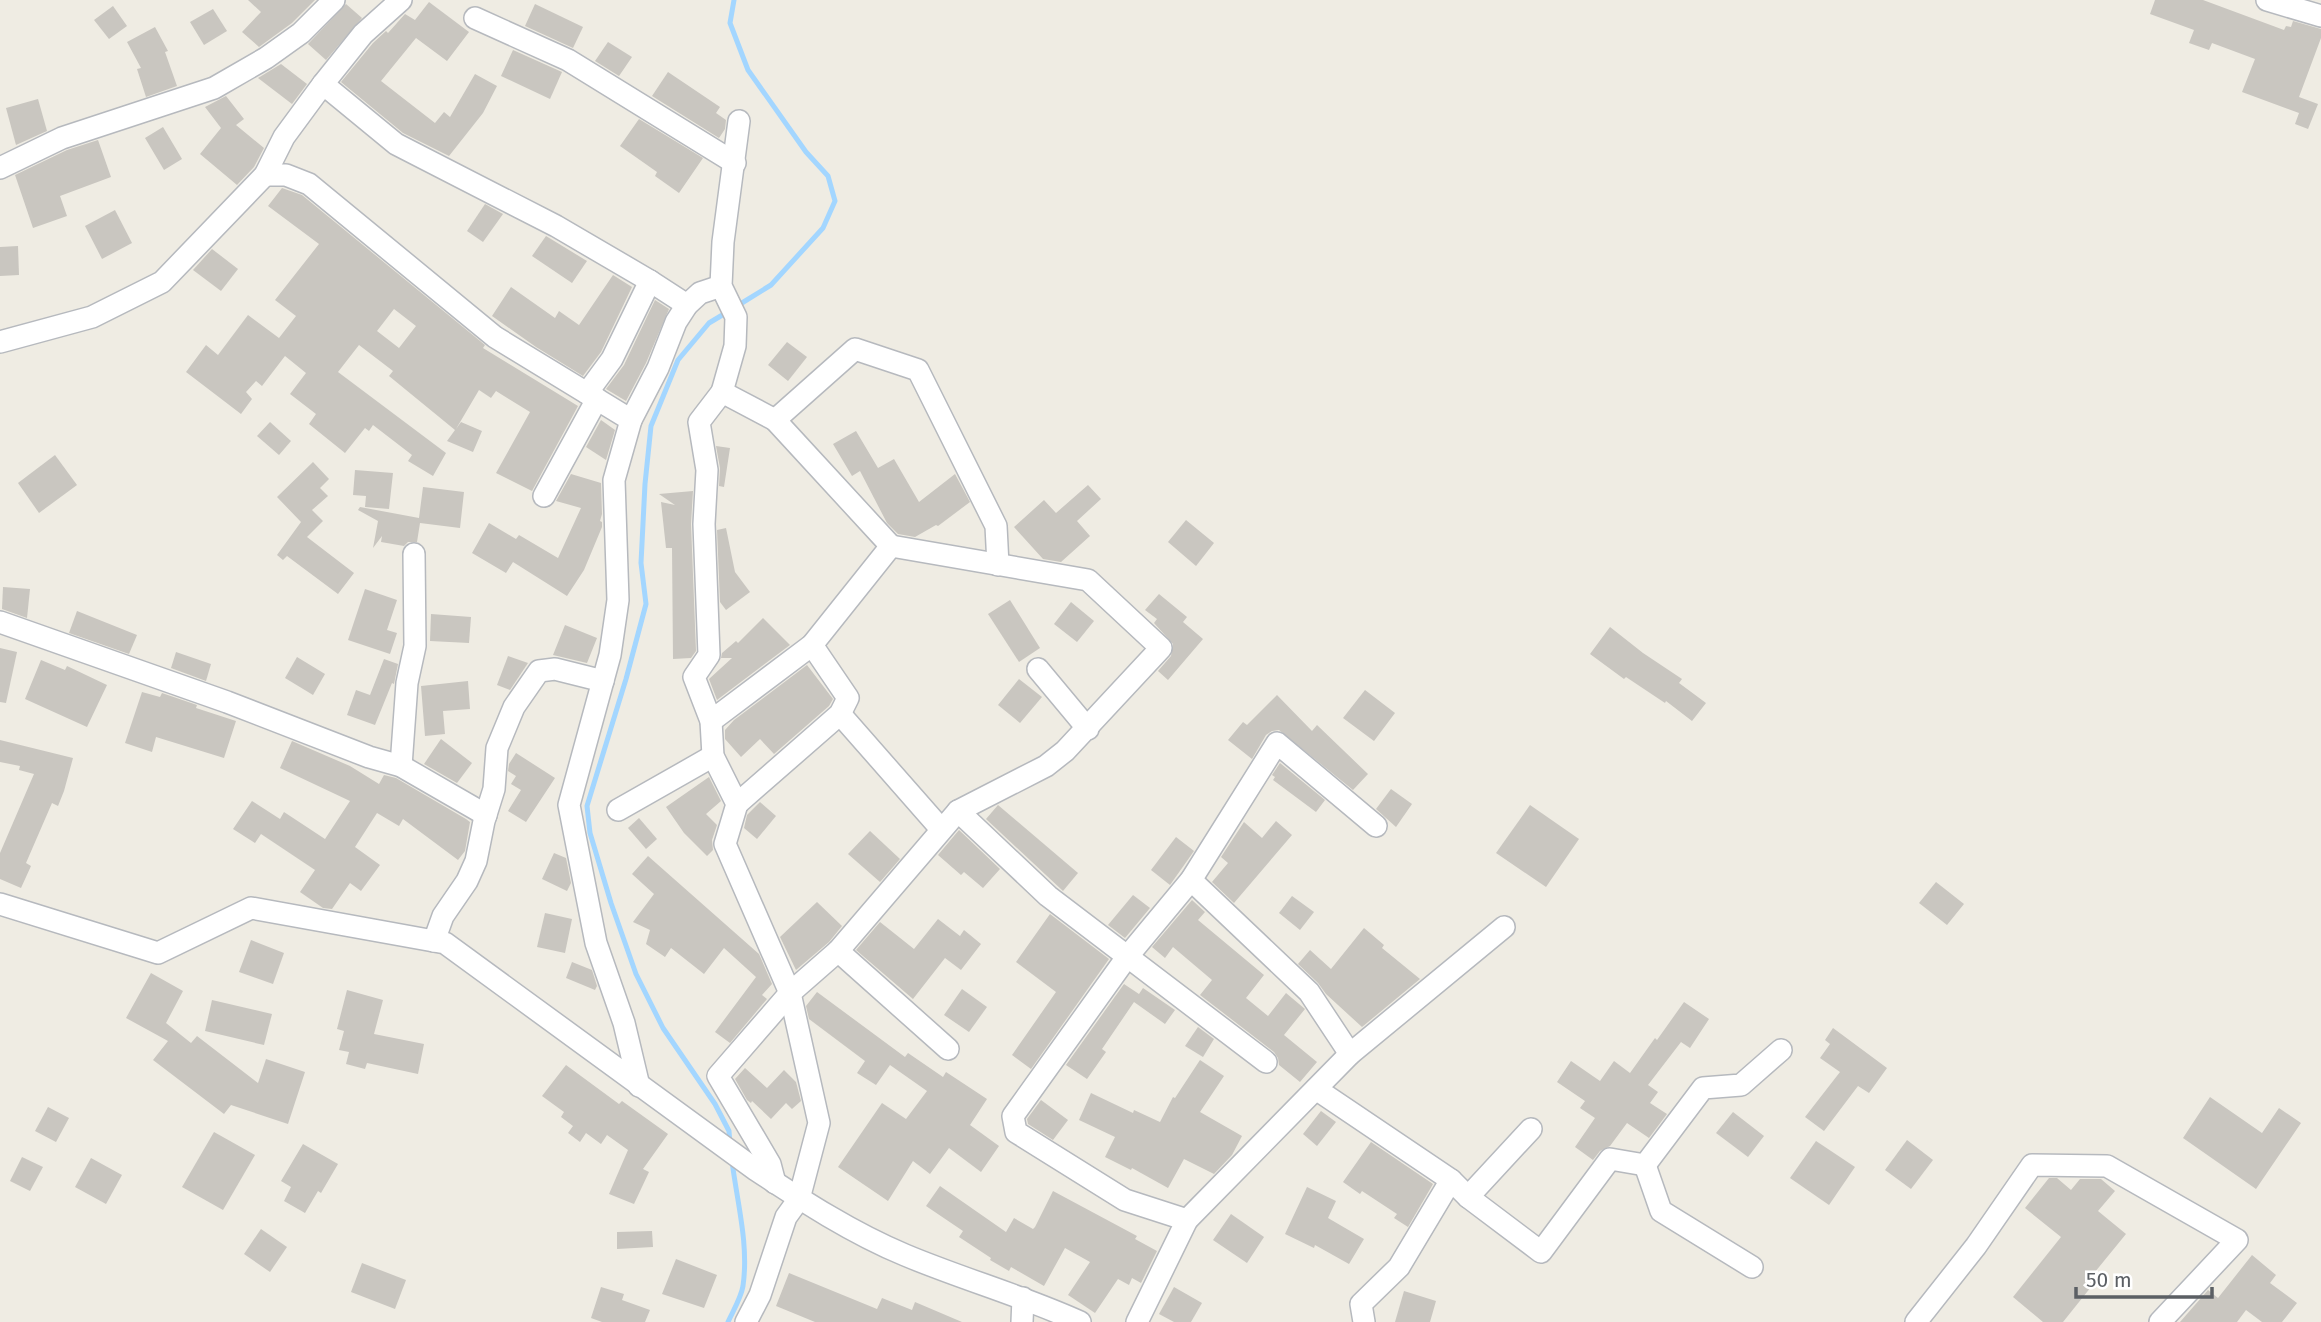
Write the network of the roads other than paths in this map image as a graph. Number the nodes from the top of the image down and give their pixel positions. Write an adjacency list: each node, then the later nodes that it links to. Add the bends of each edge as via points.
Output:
1 (334, 0): 9 (street, via 301,33 214,88 62,138)
2 (401, 0): 6 (street, via 363,34)
3 (2267, 0): 4 (street)
4 (2321, 16)
5 (475, 18): 8 (street, via 568,60)
6 (323, 84): 10 (street, via 284,137); 11 (street, via 396,144 556,226)
7 (739, 121): 8 (street)
8 (735, 163): 12 (street, via 723,242)
9 (0, 168)
10 (265, 175): 14 (street, via 162,282 92,317); 16 (street, via 309,184 495,337)
11 (650, 281): 13 (street); 16 (street)
12 (724, 292): 13 (street, via 700,293); 15 (street, via 736,317 735,346)
13 (687, 305): 17 (street)
14 (0, 342)
15 (722, 392): 18 (street); 28 (street, via 699,422 706,470 709,655 694,677)
16 (592, 396): 17 (street); 19 (street)
17 (631, 420): 26 (street, via 614,480 618,600)
18 (775, 421): 20 (street); 22 (street, via 855,349 918,370 996,526)
19 (544, 496)
20 (891, 546): 22 (street); 24 (street)
21 (414, 555): 31 (street, via 415,646 407,683)
22 (998, 565): 29 (street, via 1088,580 1161,648)
23 (0, 622): 31 (street)
24 (812, 645): 27 (street, via 848,698); 28 (street)
25 (1038, 669): 29 (street)
26 (603, 681): 35 (street, via 555,669 539,671 514,707 497,748 494,789); 49 (street, via 569,806 596,943 624,1023)
27 (840, 714): 32 (street); 37 (street)
28 (711, 722): 30 (street)
29 (1088, 729): 34 (street, via 1046,766)
30 (713, 755): 32 (street); 33 (street)
31 (401, 766): 35 (street)
32 (737, 804): 44 (street, via 725,844)
33 (618, 810)
34 (957, 811): 37 (street); 43 (street, via 1048,896)
35 (486, 815): 41 (street, via 476,861 443,916)
36 (1376, 826): 38 (street, via 1277,743)
37 (941, 829): 42 (street)
38 (1191, 880): 43 (street); 47 (street, via 1309,992)
39 (0, 904): 41 (street, via 158,953 251,908)
40 (1504, 927): 47 (street)
41 (434, 941): 49 (street, via 445,943)
42 (838, 951): 44 (street); 45 (street)
43 (1127, 957): 48 (street); 57 (street, via 1013,1116 1016,1132 1125,1200)
44 (790, 993): 54 (street, via 718,1076 770,1164); 56 (street, via 819,1123)
45 (948, 1049)
46 (1781, 1050): 52 (street, via 1741,1085 1703,1088)
47 (1350, 1055): 50 (street)
48 (1266, 1062)
49 (639, 1086): 54 (street)
50 (1316, 1089): 53 (street); 57 (street)
51 (1531, 1129): 55 (street)
52 (1645, 1165): 55 (street, via 1610,1159 1541,1252); 58 (street, via 1661,1211)
53 (1451, 1180): 55 (street); 64 (street, via 1399,1267 1361,1304)
54 (775, 1183): 56 (street)
55 (1468, 1197)
56 (799, 1199): 59 (street, via 904,1255); 60 (street, via 786,1217)
57 (1187, 1220): 63 (street)
58 (1752, 1267)
59 (1023, 1298): 61 (street); 62 (street)
60 (746, 1322)
61 (1023, 1322)
62 (1080, 1322)
63 (1138, 1322)
64 (1364, 1322)
65 (1916, 1322): 66 (street, via 2032,1165 2107,1166 2237,1240)
66 (2160, 1322)

